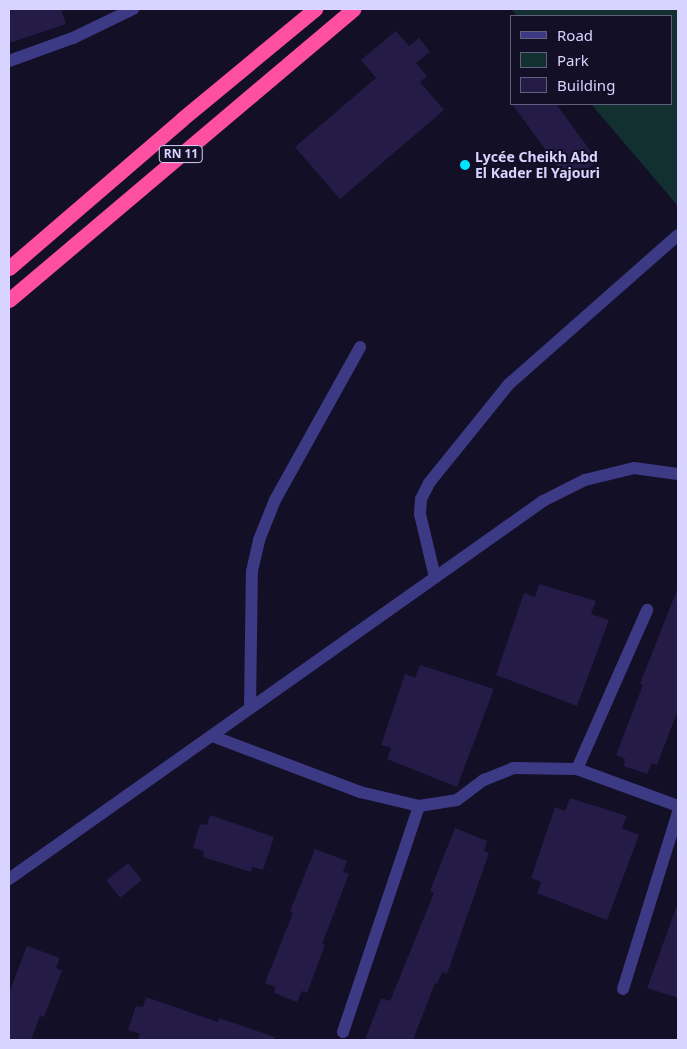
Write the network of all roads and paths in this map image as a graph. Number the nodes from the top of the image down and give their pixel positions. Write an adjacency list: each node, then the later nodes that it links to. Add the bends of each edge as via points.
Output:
1 (131, 9): 4 (street, via 73,38)
2 (315, 9): 6 (highway, RN 11)
3 (353, 9): 7 (highway, RN 11)
4 (9, 61)
5 (678, 236): 10 (street, via 509,384 429,483 421,499 420,514)
6 (9, 268)
7 (9, 300)
8 (360, 347): 12 (street, via 275,500 259,540 252,571)
9 (678, 474): 10 (street, via 634,468 585,480 543,501)
10 (435, 578): 12 (street)
11 (647, 610): 14 (street)
12 (250, 708): 13 (street)
13 (212, 736): 15 (street, via 360,792); 18 (street)
14 (577, 768): 15 (street, via 513,768 484,780 457,800); 16 (street)
15 (419, 806): 20 (street)
16 (678, 806)
17 (678, 812): 19 (street)
18 (9, 879)
19 (623, 989)
20 (343, 1032)

